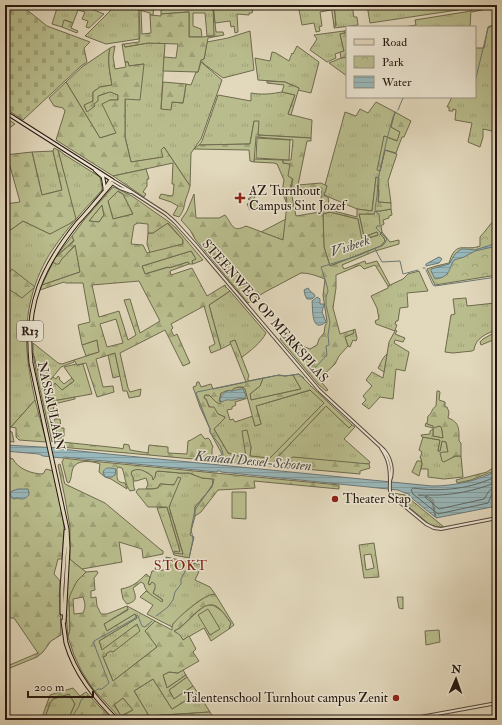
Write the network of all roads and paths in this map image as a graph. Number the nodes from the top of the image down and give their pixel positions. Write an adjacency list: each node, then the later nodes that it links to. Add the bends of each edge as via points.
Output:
1 (5, 112): 2 (main road)
2 (94, 169): 3 (main road); 6 (main road, via 103,177)
3 (111, 181): 4 (street, STEENWEG OP MERKSPLAS); 5 (main road, NASSAULAAN / R13); 6 (main road, NASSAULAAN / R13); 7 (street, STEENWEG OP MERKSPLAS)
4 (116, 185): 5 (street); 7 (street, STEENWEG OP MERKSPLAS)
5 (109, 186): 8 (main road, NASSAULAAN / R13)
6 (105, 189): 8 (main road, NASSAULAAN / R13)
7 (132, 192): 9 (street, STEENWEG OP MERKSPLAS, via 175,222 319,390 386,452 390,459 392,475 389,489 392,496 434,528)
8 (102, 194): 11 (main road, NASSAULAAN / R13, via 70,232 42,277 30,326 30,351 66,521 62,588 66,643 81,677)
9 (497, 518)
10 (497, 703): 12 (street)
11 (117, 720)
12 (404, 720)

